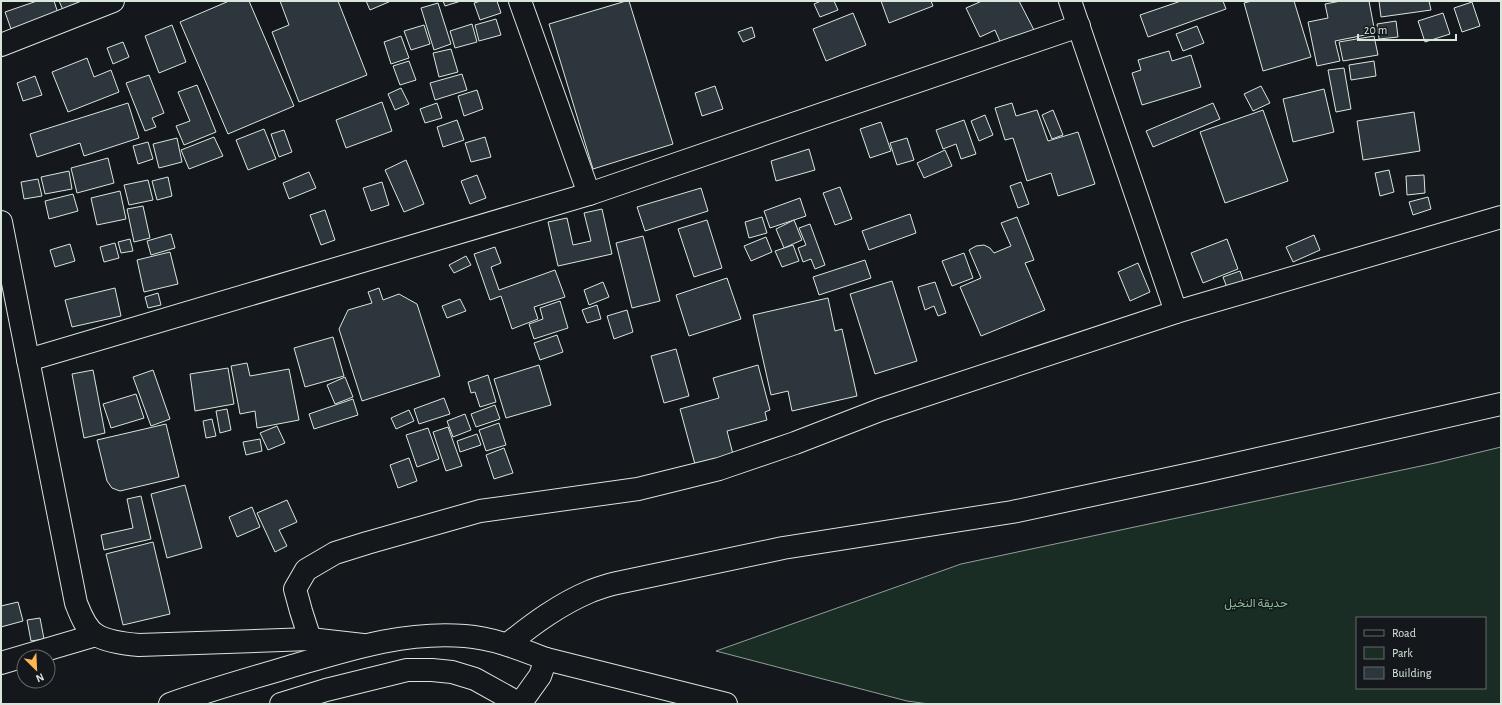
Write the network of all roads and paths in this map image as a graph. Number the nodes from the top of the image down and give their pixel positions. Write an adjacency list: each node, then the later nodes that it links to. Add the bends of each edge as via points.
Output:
1 (113, 1): 5 (main road)
2 (520, 1): 6 (main road)
3 (1070, 1): 4 (main road)
4 (1079, 26): 6 (main road); 10 (main road)
5 (1, 45)
6 (589, 194): 11 (main road)
7 (1501, 217): 10 (main road)
8 (1, 222): 9 (main road)
9 (3, 246): 11 (main road)
10 (1176, 312): 14 (main road, via 880,410 719,469 638,489 480,511 335,553 306,570 295,589)
11 (28, 360): 13 (main road, via 76,603 84,621)
12 (1501, 404): 15 (main road, via 1019,510 783,548 617,583 566,603 537,621)
13 (96, 635): 14 (main road, via 119,643 139,645); 18 (main road)
14 (310, 639): 16 (main road)
15 (508, 644): 16 (main road, via 466,636 419,636); 17 (main road)
16 (363, 645): 19 (main road)
17 (546, 659): 21 (main road, via 537,682); 22 (main road)
18 (1, 663)
19 (170, 704)
20 (281, 704): 21 (main road, via 407,670 452,672 475,679)
21 (520, 704)
22 (726, 704)

